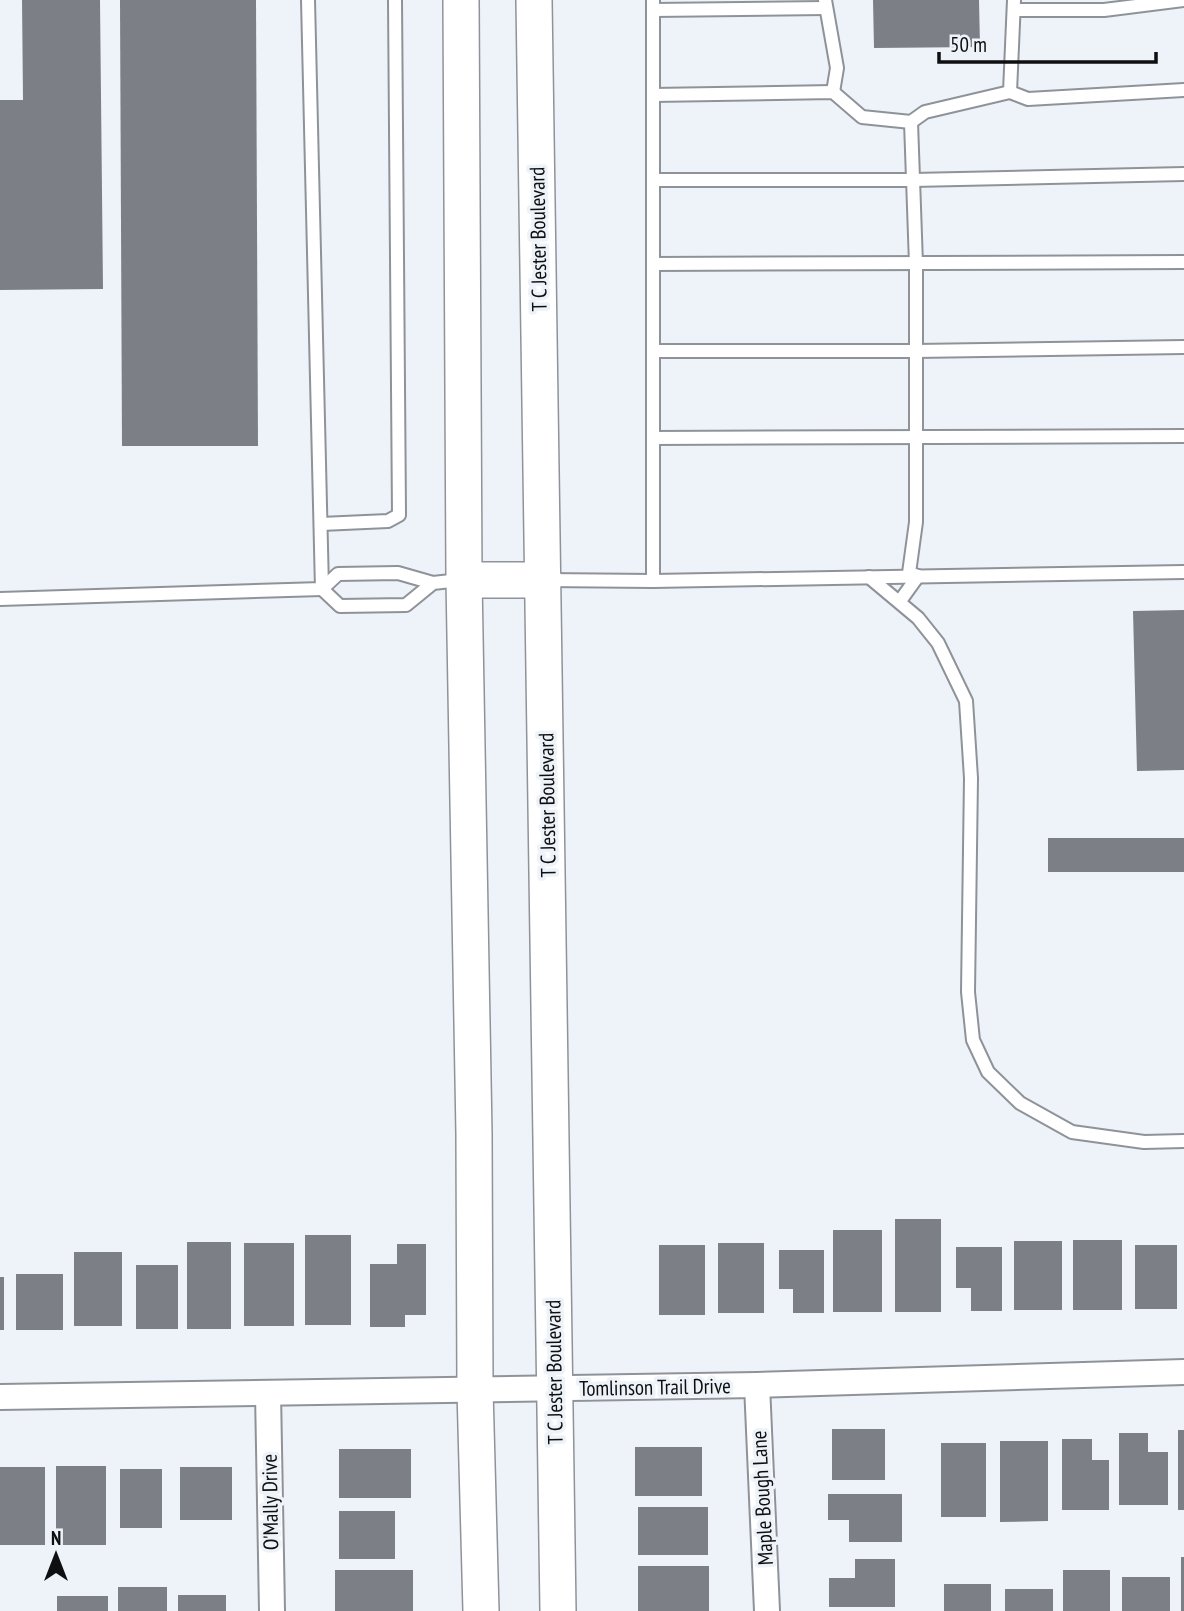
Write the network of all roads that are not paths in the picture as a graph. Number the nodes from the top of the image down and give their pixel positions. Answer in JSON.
{"nodes":[{"id":1,"x":308,"y":0,"type":"edge"},
{"id":2,"x":395,"y":0,"type":"edge"},
{"id":3,"x":461,"y":0,"type":"edge"},
{"id":4,"x":534,"y":0,"type":"edge"},
{"id":5,"x":1184,"y":1,"type":"edge"},
{"id":6,"x":826,"y":4,"type":"edge"},
{"id":7,"x":653,"y":5,"type":"edge"},
{"id":8,"x":1014,"y":5,"type":"edge"},
{"id":9,"x":1184,"y":90,"type":"edge"},
{"id":10,"x":833,"y":92,"type":"junction"},
{"id":11,"x":1010,"y":92,"type":"junction"},
{"id":12,"x":653,"y":95,"type":"junction"},
{"id":13,"x":911,"y":121,"type":"junction"},
{"id":14,"x":1184,"y":174,"type":"edge"},
{"id":15,"x":653,"y":180,"type":"junction"},
{"id":16,"x":913,"y":180,"type":"junction"},
{"id":17,"x":1184,"y":262,"type":"edge"},
{"id":18,"x":653,"y":264,"type":"junction"},
{"id":19,"x":916,"y":264,"type":"junction"},
{"id":20,"x":1184,"y":347,"type":"edge"},
{"id":21,"x":653,"y":351,"type":"junction"},
{"id":22,"x":916,"y":351,"type":"junction"},
{"id":23,"x":1184,"y":436,"type":"edge"},
{"id":24,"x":653,"y":438,"type":"junction"},
{"id":25,"x":916,"y":438,"type":"junction"},
{"id":26,"x":321,"y":524,"type":"junction"},
{"id":27,"x":1184,"y":572,"type":"edge"},
{"id":28,"x":918,"y":576,"type":"junction"},
{"id":29,"x":869,"y":577,"type":"junction"},
{"id":30,"x":544,"y":580,"type":"junction"},
{"id":31,"x":449,"y":581,"type":"junction"},
{"id":32,"x":653,"y":581,"type":"junction"},
{"id":33,"x":322,"y":589,"type":"junction"},
{"id":34,"x":0,"y":598,"type":"edge"},
{"id":35,"x":900,"y":601,"type":"junction"},
{"id":36,"x":1184,"y":1141,"type":"edge"},
{"id":37,"x":1184,"y":1372,"type":"edge"},
{"id":38,"x":757,"y":1385,"type":"junction"},
{"id":39,"x":554,"y":1388,"type":"junction"},
{"id":40,"x":475,"y":1390,"type":"junction"},
{"id":41,"x":268,"y":1392,"type":"junction"},
{"id":42,"x":0,"y":1397,"type":"edge"},
{"id":43,"x":272,"y":1611,"type":"edge"},
{"id":44,"x":481,"y":1611,"type":"edge"},
{"id":45,"x":558,"y":1611,"type":"edge"},
{"id":46,"x":768,"y":1611,"type":"edge"}],
"edges":[{"from":1,"to":26,"type":"lane"},
{"from":2,"to":26,"type":"lane"},
{"from":3,"to":31,"type":"main road"},
{"from":4,"to":30,"type":"main road","name":"T C Jester Boulevard"},
{"from":5,"to":8,"type":"lane"},
{"from":6,"to":7,"type":"lane"},
{"from":6,"to":10,"type":"lane"},
{"from":7,"to":12,"type":"lane"},
{"from":8,"to":11,"type":"lane"},
{"from":9,"to":11,"type":"lane"},
{"from":10,"to":12,"type":"lane"},
{"from":10,"to":13,"type":"lane"},
{"from":11,"to":13,"type":"lane"},
{"from":12,"to":15,"type":"lane"},
{"from":13,"to":16,"type":"lane"},
{"from":14,"to":16,"type":"lane"},
{"from":15,"to":16,"type":"lane"},
{"from":15,"to":18,"type":"lane"},
{"from":16,"to":19,"type":"lane"},
{"from":17,"to":19,"type":"lane"},
{"from":18,"to":19,"type":"lane"},
{"from":18,"to":21,"type":"lane"},
{"from":19,"to":22,"type":"lane"},
{"from":20,"to":22,"type":"lane"},
{"from":21,"to":22,"type":"lane"},
{"from":21,"to":24,"type":"lane"},
{"from":22,"to":25,"type":"lane"},
{"from":23,"to":25,"type":"lane"},
{"from":24,"to":25,"type":"lane"},
{"from":24,"to":32,"type":"lane"},
{"from":25,"to":28,"type":"lane"},
{"from":26,"to":33,"type":"lane"},
{"from":27,"to":28,"type":"lane"},
{"from":28,"to":29,"type":"lane"},
{"from":28,"to":35,"type":"lane"},
{"from":29,"to":32,"type":"lane"},
{"from":29,"to":35,"type":"lane"},
{"from":30,"to":31,"type":"main road"},
{"from":30,"to":32,"type":"lane"},
{"from":30,"to":39,"type":"main road","name":"T C Jester Boulevard"},
{"from":31,"to":33,"type":"lane"},
{"from":31,"to":33,"type":"lane"},
{"from":31,"to":40,"type":"main road"},
{"from":33,"to":34,"type":"lane"},
{"from":35,"to":36,"type":"lane"},
{"from":37,"to":38,"type":"street","name":"Tomlinson Trail Drive"},
{"from":38,"to":39,"type":"street","name":"Tomlinson Trail Drive"},
{"from":38,"to":46,"type":"street","name":"Maple Bough Lane"},
{"from":39,"to":40,"type":"street","name":"Tomlinson Trail Drive"},
{"from":39,"to":45,"type":"main road","name":"T C Jester Boulevard"},
{"from":40,"to":41,"type":"street","name":"Tomlinson Trail Drive"},
{"from":40,"to":44,"type":"main road"},
{"from":41,"to":42,"type":"street","name":"Tomlinson Trail Drive"},
{"from":41,"to":43,"type":"street","name":"O'Mally Drive"}]}
